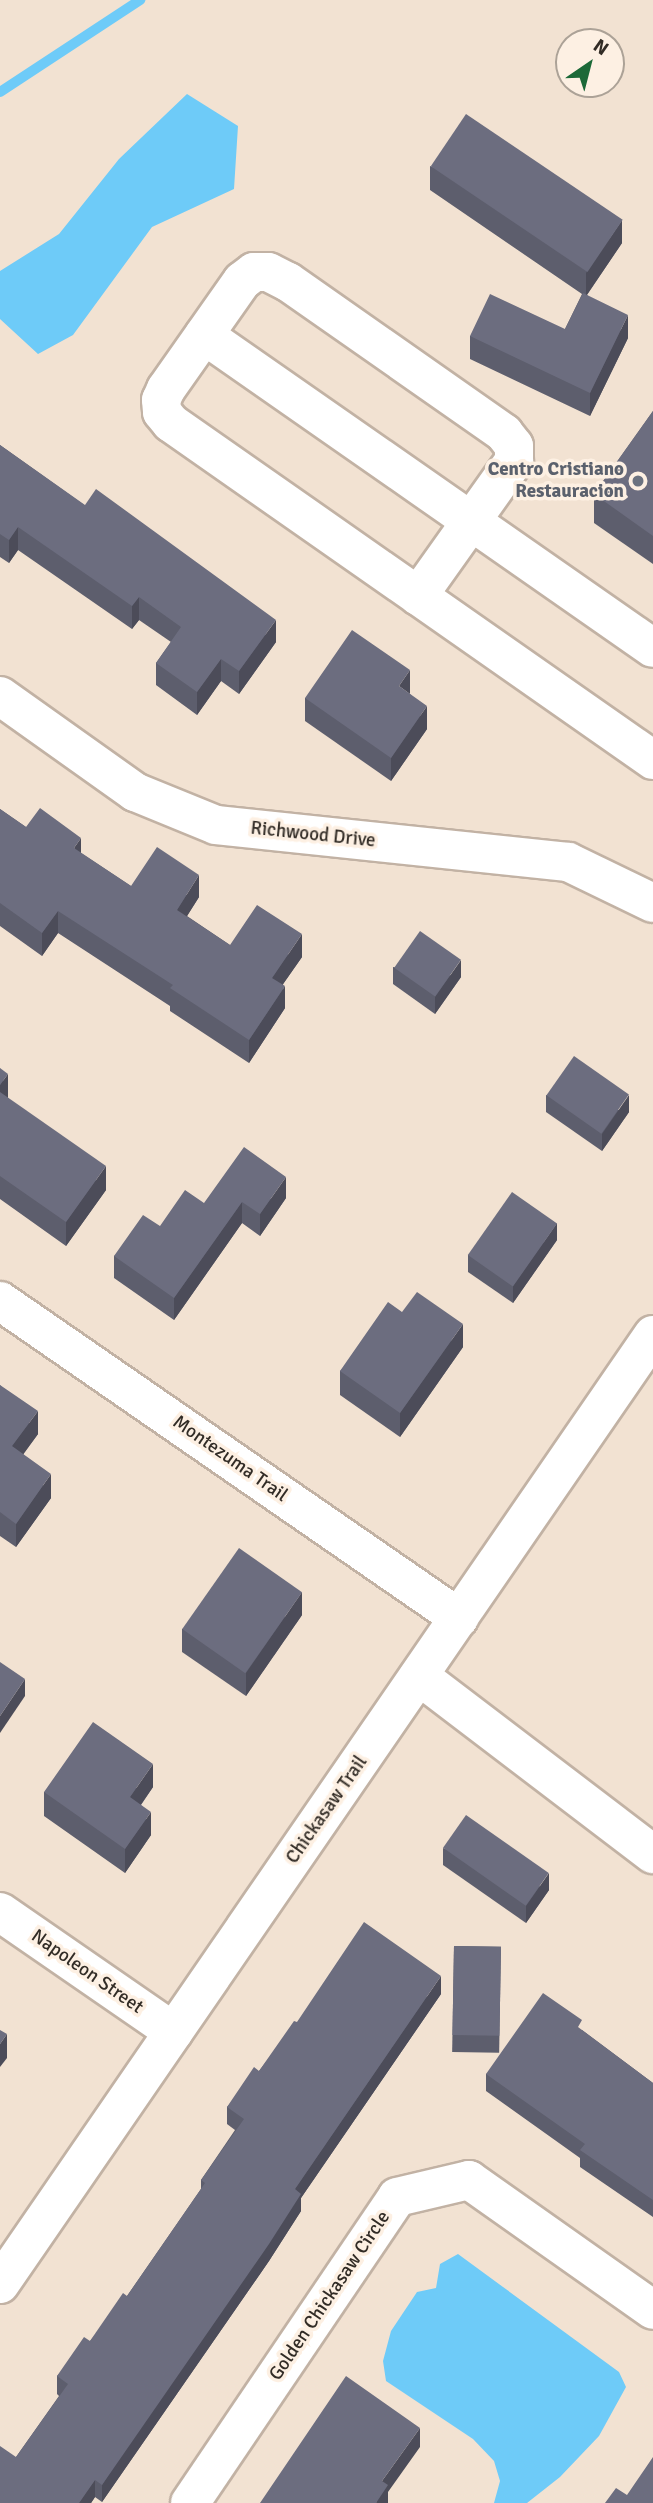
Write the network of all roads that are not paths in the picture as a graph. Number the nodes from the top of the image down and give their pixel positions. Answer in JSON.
{"nodes":[{"id":1,"x":204,"y":335,"type":"junction"},
{"id":2,"x":471,"y":521,"type":"junction"},
{"id":3,"x":418,"y":596,"type":"junction"},
{"id":4,"x":653,"y":648,"type":"edge"},
{"id":5,"x":0,"y":696,"type":"edge"},
{"id":6,"x":653,"y":760,"type":"edge"},
{"id":7,"x":653,"y":903,"type":"edge"},
{"id":8,"x":0,"y":1301,"type":"edge"},
{"id":9,"x":653,"y":1335,"type":"edge"},
{"id":10,"x":459,"y":1618,"type":"junction"},
{"id":11,"x":419,"y":1676,"type":"junction"},
{"id":12,"x":653,"y":1854,"type":"edge"},
{"id":13,"x":0,"y":1912,"type":"edge"},
{"id":14,"x":174,"y":2032,"type":"junction"},
{"id":15,"x":0,"y":2284,"type":"edge"},
{"id":16,"x":653,"y":2310,"type":"edge"},
{"id":17,"x":190,"y":2503,"type":"edge"}],
"edges":[{"from":1,"to":2,"type":"street"},
{"from":1,"to":2,"type":"street"},
{"from":1,"to":3,"type":"street"},
{"from":2,"to":3,"type":"street"},
{"from":2,"to":4,"type":"street"},
{"from":3,"to":6,"type":"street"},
{"from":5,"to":7,"type":"street","name":"Richwood Drive"},
{"from":8,"to":10,"type":"street","name":"Montezuma Trail"},
{"from":9,"to":10,"type":"street","name":"Chickasaw Trail"},
{"from":10,"to":11,"type":"street","name":"Chickasaw Trail"},
{"from":11,"to":12,"type":"street"},
{"from":11,"to":14,"type":"street","name":"Chickasaw Trail"},
{"from":13,"to":14,"type":"street","name":"Napoleon Street"},
{"from":14,"to":15,"type":"street","name":"Chickasaw Trail"},
{"from":16,"to":17,"type":"street","name":"Golden Chickasaw Circle"}]}
